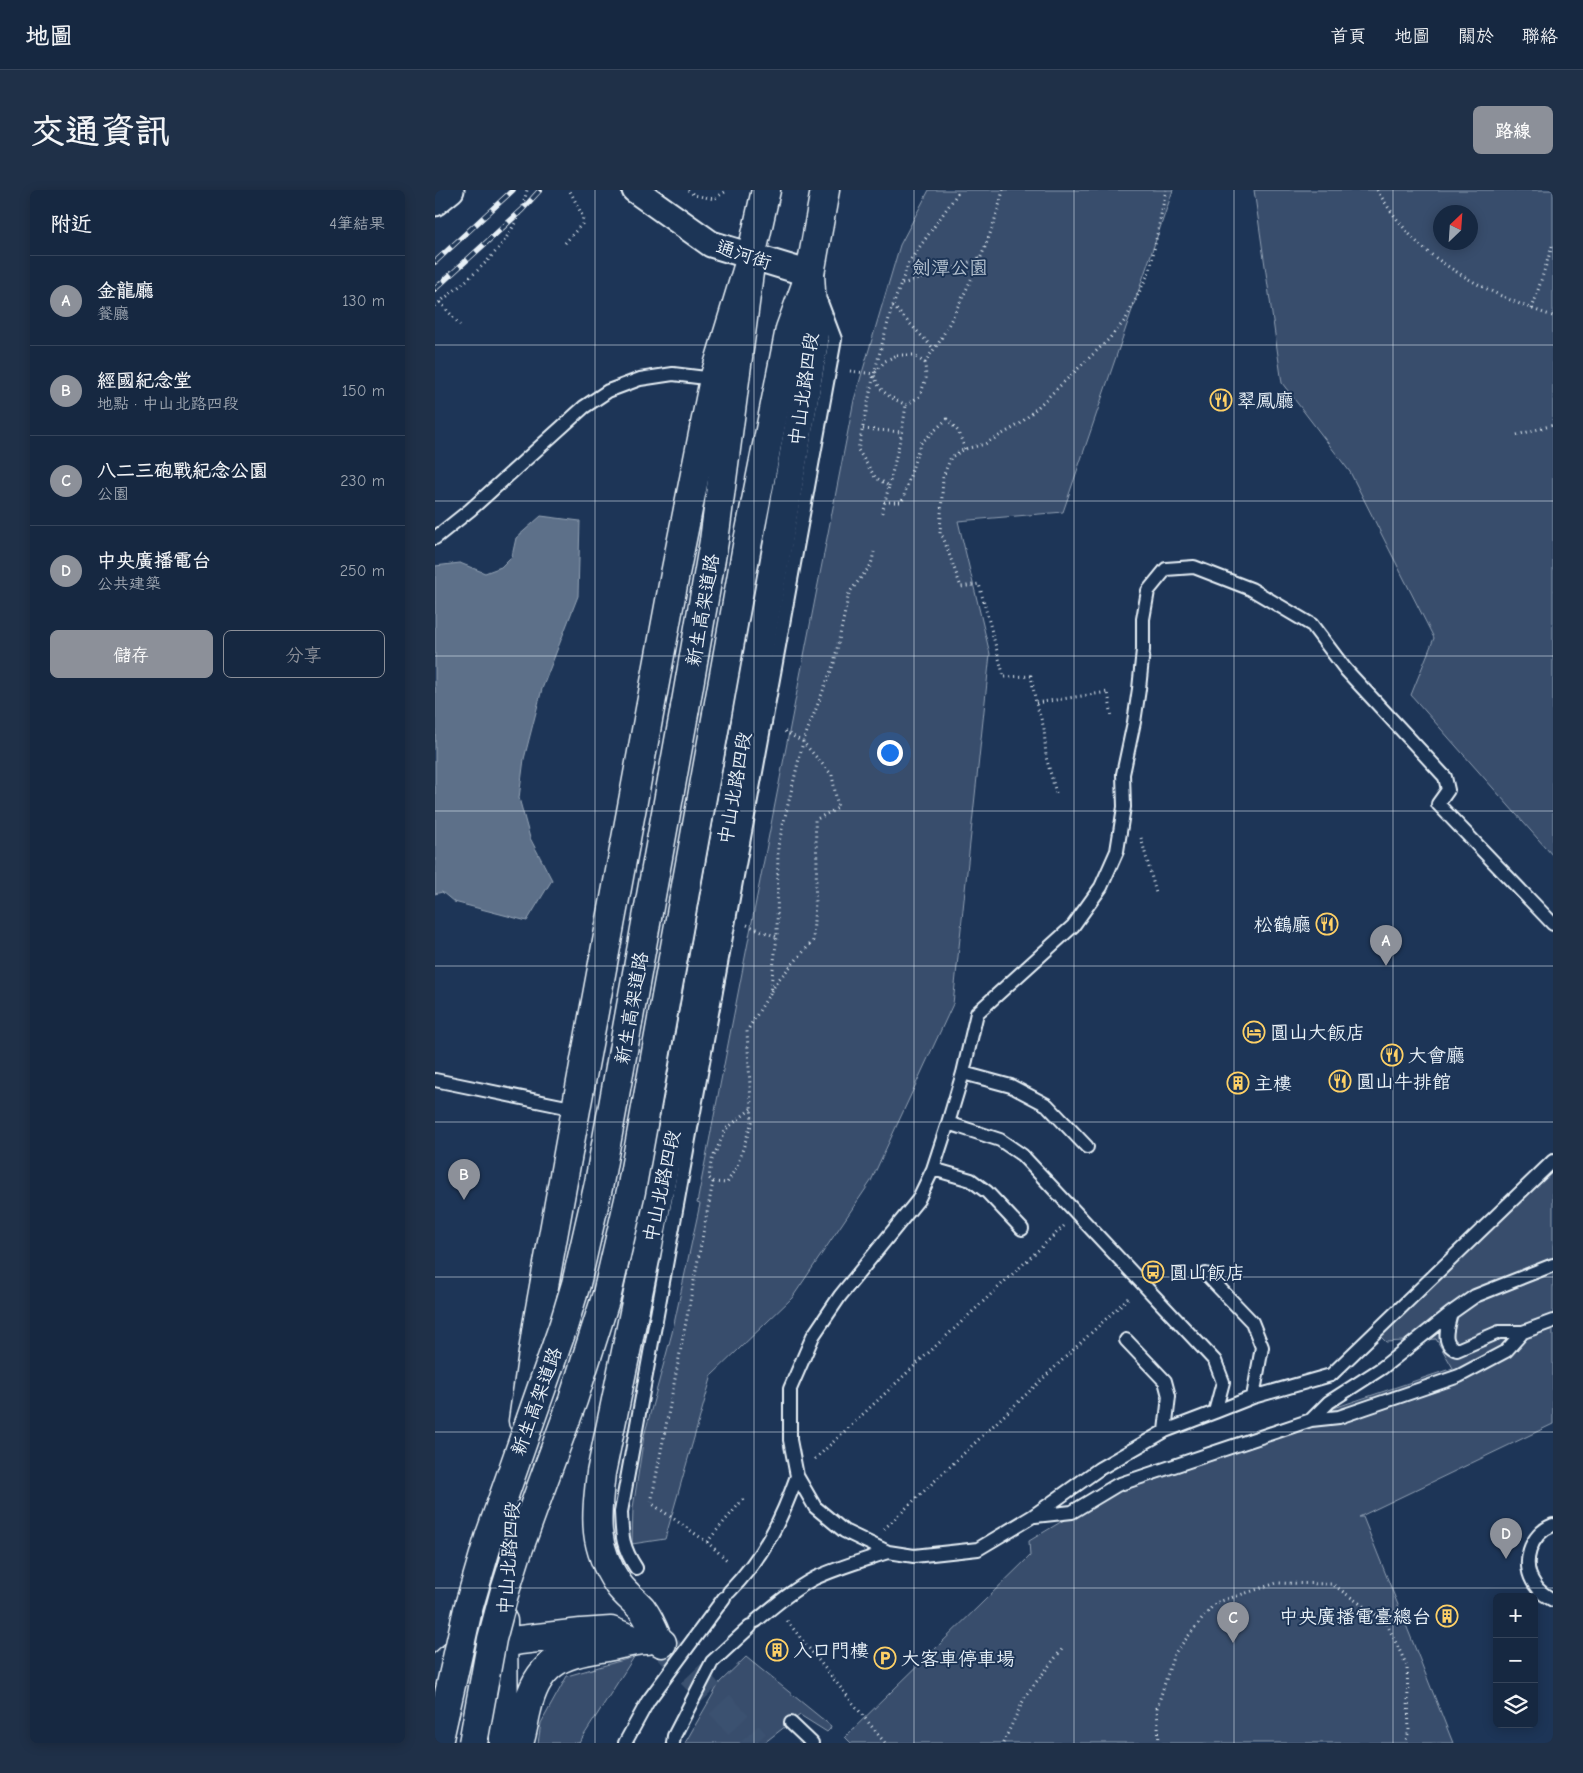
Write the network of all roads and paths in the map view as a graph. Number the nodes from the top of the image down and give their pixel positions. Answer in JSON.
{"nodes":[{"id":1,"x":451,"y":190,"type":"edge"},
{"id":2,"x":527,"y":190,"type":"edge"},
{"id":3,"x":635,"y":190,"type":"edge"},
{"id":4,"x":688,"y":190,"type":"edge"},
{"id":5,"x":728,"y":190,"type":"edge"},
{"id":6,"x":766,"y":190,"type":"edge"},
{"id":7,"x":825,"y":190,"type":"edge"},
{"id":8,"x":960,"y":190,"type":"edge"},
{"id":9,"x":1003,"y":190,"type":"edge"},
{"id":10,"x":1166,"y":190,"type":"edge"},
{"id":11,"x":1377,"y":190,"type":"edge"},
{"id":12,"x":569,"y":191,"type":"edge"},
{"id":13,"x":435,"y":203,"type":"edge"},
{"id":14,"x":565,"y":243,"type":"dead end"},
{"id":15,"x":1553,"y":243,"type":"edge"},
{"id":16,"x":751,"y":257,"type":"junction"},
{"id":17,"x":980,"y":258,"type":"junction"},
{"id":18,"x":809,"y":274,"type":"junction"},
{"id":19,"x":901,"y":284,"type":"junction"},
{"id":20,"x":440,"y":302,"type":"junction"},
{"id":21,"x":435,"y":306,"type":"edge"},
{"id":22,"x":893,"y":306,"type":"junction"},
{"id":23,"x":1532,"y":309,"type":"junction"},
{"id":24,"x":1553,"y":316,"type":"edge"},
{"id":25,"x":460,"y":325,"type":"dead end"},
{"id":26,"x":934,"y":349,"type":"junction"},
{"id":27,"x":925,"y":363,"type":"junction"},
{"id":28,"x":848,"y":371,"type":"dead end"},
{"id":29,"x":874,"y":374,"type":"junction"},
{"id":30,"x":714,"y":379,"type":"junction"},
{"id":31,"x":906,"y":405,"type":"junction"},
{"id":32,"x":1553,"y":425,"type":"edge"},
{"id":33,"x":863,"y":429,"type":"junction"},
{"id":34,"x":902,"y":432,"type":"junction"},
{"id":35,"x":1517,"y":435,"type":"dead end"},
{"id":36,"x":965,"y":449,"type":"junction"},
{"id":37,"x":889,"y":486,"type":"junction"},
{"id":38,"x":884,"y":502,"type":"junction"},
{"id":39,"x":881,"y":513,"type":"dead end"},
{"id":40,"x":435,"y":538,"type":"edge"},
{"id":41,"x":873,"y":552,"type":"dead end"},
{"id":42,"x":781,"y":730,"type":"dead end"},
{"id":43,"x":803,"y":742,"type":"junction"},
{"id":44,"x":1056,"y":793,"type":"dead end"},
{"id":45,"x":1553,"y":924,"type":"edge"},
{"id":46,"x":756,"y":929,"type":"dead end"},
{"id":47,"x":777,"y":937,"type":"junction"},
{"id":48,"x":771,"y":993,"type":"junction"},
{"id":49,"x":963,"y":1072,"type":"junction"},
{"id":50,"x":435,"y":1080,"type":"edge"},
{"id":51,"x":576,"y":1109,"type":"junction"},
{"id":52,"x":751,"y":1109,"type":"junction"},
{"id":53,"x":948,"y":1123,"type":"junction"},
{"id":54,"x":1087,"y":1147,"type":"dead end"},
{"id":55,"x":1553,"y":1162,"type":"edge"},
{"id":56,"x":933,"y":1169,"type":"junction"},
{"id":57,"x":713,"y":1182,"type":"junction"},
{"id":58,"x":1077,"y":1214,"type":"junction"},
{"id":59,"x":1022,"y":1229,"type":"dead end"},
{"id":60,"x":1553,"y":1265,"type":"edge"},
{"id":61,"x":1206,"y":1274,"type":"dead end"},
{"id":62,"x":1143,"y":1284,"type":"junction"},
{"id":63,"x":1451,"y":1313,"type":"junction"},
{"id":64,"x":1553,"y":1321,"type":"edge"},
{"id":65,"x":1523,"y":1332,"type":"junction"},
{"id":66,"x":1126,"y":1340,"type":"dead end"},
{"id":67,"x":1253,"y":1397,"type":"junction"},
{"id":68,"x":1215,"y":1412,"type":"junction"},
{"id":69,"x":1311,"y":1420,"type":"junction"},
{"id":70,"x":1165,"y":1431,"type":"junction"},
{"id":71,"x":797,"y":1476,"type":"junction"},
{"id":72,"x":745,"y":1497,"type":"dead end"},
{"id":73,"x":1033,"y":1516,"type":"junction"},
{"id":74,"x":1553,"y":1525,"type":"edge"},
{"id":75,"x":707,"y":1542,"type":"junction"},
{"id":76,"x":869,"y":1543,"type":"junction"},
{"id":77,"x":888,"y":1552,"type":"junction"},
{"id":78,"x":636,"y":1568,"type":"dead end"},
{"id":79,"x":745,"y":1576,"type":"junction"},
{"id":80,"x":1553,"y":1600,"type":"edge"},
{"id":81,"x":775,"y":1605,"type":"junction"},
{"id":82,"x":651,"y":1641,"type":"junction"},
{"id":83,"x":493,"y":1646,"type":"junction"},
{"id":84,"x":1063,"y":1648,"type":"dead end"},
{"id":85,"x":444,"y":1664,"type":"edge"},
{"id":86,"x":791,"y":1723,"type":"dead end"},
{"id":87,"x":438,"y":1743,"type":"edge"},
{"id":88,"x":473,"y":1743,"type":"edge"},
{"id":89,"x":477,"y":1743,"type":"edge"},
{"id":90,"x":504,"y":1743,"type":"edge"},
{"id":91,"x":519,"y":1743,"type":"edge"},
{"id":92,"x":625,"y":1743,"type":"edge"},
{"id":93,"x":673,"y":1743,"type":"edge"},
{"id":94,"x":812,"y":1743,"type":"edge"},
{"id":95,"x":885,"y":1743,"type":"edge"},
{"id":96,"x":1003,"y":1743,"type":"edge"},
{"id":97,"x":1159,"y":1743,"type":"edge"},
{"id":98,"x":1405,"y":1743,"type":"edge"}],
"edges":[{"from":1,"to":13,"type":"street"},
{"from":2,"to":20,"type":"path"},
{"from":3,"to":16,"type":"street","name":"通河街"},
{"from":4,"to":5,"type":"path"},
{"from":6,"to":16,"type":"main road"},
{"from":7,"to":18,"type":"main road"},
{"from":8,"to":19,"type":"path"},
{"from":9,"to":17,"type":"path"},
{"from":10,"to":36,"type":"path"},
{"from":11,"to":23,"type":"path"},
{"from":12,"to":14,"type":"path"},
{"from":15,"to":23,"type":"path"},
{"from":16,"to":18,"type":"street","name":"通河街"},
{"from":16,"to":30,"type":"main road","name":"中山北路四段"},
{"from":16,"to":87,"type":"main road","name":"新生高架道路","bridge":true},
{"from":17,"to":19,"type":"path"},
{"from":17,"to":26,"type":"path"},
{"from":18,"to":78,"type":"lane","name":"中山北路四段"},
{"from":18,"to":82,"type":"main road","name":"中山北路四段"},
{"from":18,"to":88,"type":"main road","name":"新生高架道路","bridge":true},
{"from":19,"to":22,"type":"path"},
{"from":20,"to":21,"type":"path"},
{"from":20,"to":25,"type":"path"},
{"from":22,"to":26,"type":"path"},
{"from":22,"to":29,"type":"path"},
{"from":23,"to":24,"type":"path"},
{"from":26,"to":27,"type":"path"},
{"from":27,"to":29,"type":"path"},
{"from":27,"to":31,"type":"path"},
{"from":28,"to":29,"type":"path"},
{"from":29,"to":31,"type":"path"},
{"from":29,"to":33,"type":"path"},
{"from":30,"to":40,"type":"lane"},
{"from":30,"to":51,"type":"main road","name":"中山北路四段"},
{"from":31,"to":34,"type":"path"},
{"from":32,"to":35,"type":"path"},
{"from":33,"to":34,"type":"path"},
{"from":33,"to":37,"type":"path"},
{"from":34,"to":37,"type":"path"},
{"from":36,"to":38,"type":"path"},
{"from":36,"to":44,"type":"path"},
{"from":37,"to":38,"type":"path"},
{"from":38,"to":39,"type":"path"},
{"from":41,"to":43,"type":"path"},
{"from":42,"to":43,"type":"path"},
{"from":43,"to":47,"type":"path"},
{"from":43,"to":48,"type":"path"},
{"from":45,"to":49,"type":"lane"},
{"from":46,"to":47,"type":"path"},
{"from":47,"to":48,"type":"path"},
{"from":48,"to":52,"type":"path"},
{"from":49,"to":53,"type":"lane"},
{"from":49,"to":54,"type":"lane"},
{"from":50,"to":51,"type":"lane"},
{"from":51,"to":83,"type":"main road","name":"中山北路四段"},
{"from":52,"to":57,"type":"path"},
{"from":52,"to":57,"type":"path"},
{"from":53,"to":56,"type":"lane"},
{"from":53,"to":58,"type":"lane"},
{"from":55,"to":67,"type":"lane"},
{"from":56,"to":59,"type":"lane"},
{"from":56,"to":71,"type":"lane"},
{"from":57,"to":75,"type":"path"},
{"from":58,"to":62,"type":"lane"},
{"from":58,"to":71,"type":"path"},
{"from":60,"to":63,"type":"lane"},
{"from":61,"to":67,"type":"lane"},
{"from":62,"to":68,"type":"lane"},
{"from":62,"to":76,"type":"path"},
{"from":63,"to":65,"type":"lane"},
{"from":63,"to":69,"type":"lane"},
{"from":64,"to":65,"type":"lane"},
{"from":65,"to":69,"type":"lane"},
{"from":66,"to":70,"type":"lane"},
{"from":67,"to":68,"type":"lane"},
{"from":68,"to":70,"type":"lane"},
{"from":69,"to":73,"type":"lane"},
{"from":70,"to":73,"type":"lane"},
{"from":71,"to":76,"type":"lane"},
{"from":71,"to":79,"type":"lane"},
{"from":72,"to":75,"type":"path"},
{"from":73,"to":77,"type":"lane"},
{"from":74,"to":80,"type":"lane"},
{"from":75,"to":79,"type":"path"},
{"from":76,"to":77,"type":"lane"},
{"from":77,"to":81,"type":"lane"},
{"from":79,"to":92,"type":"lane"},
{"from":81,"to":93,"type":"lane"},
{"from":81,"to":95,"type":"path"},
{"from":82,"to":83,"type":"main road"},
{"from":82,"to":91,"type":"main road"},
{"from":83,"to":85,"type":"main road"},
{"from":83,"to":89,"type":"lane"},
{"from":83,"to":90,"type":"main road","name":"中山北路四段"},
{"from":84,"to":96,"type":"path"},
{"from":86,"to":94,"type":"lane"},
{"from":97,"to":98,"type":"path"}]}
